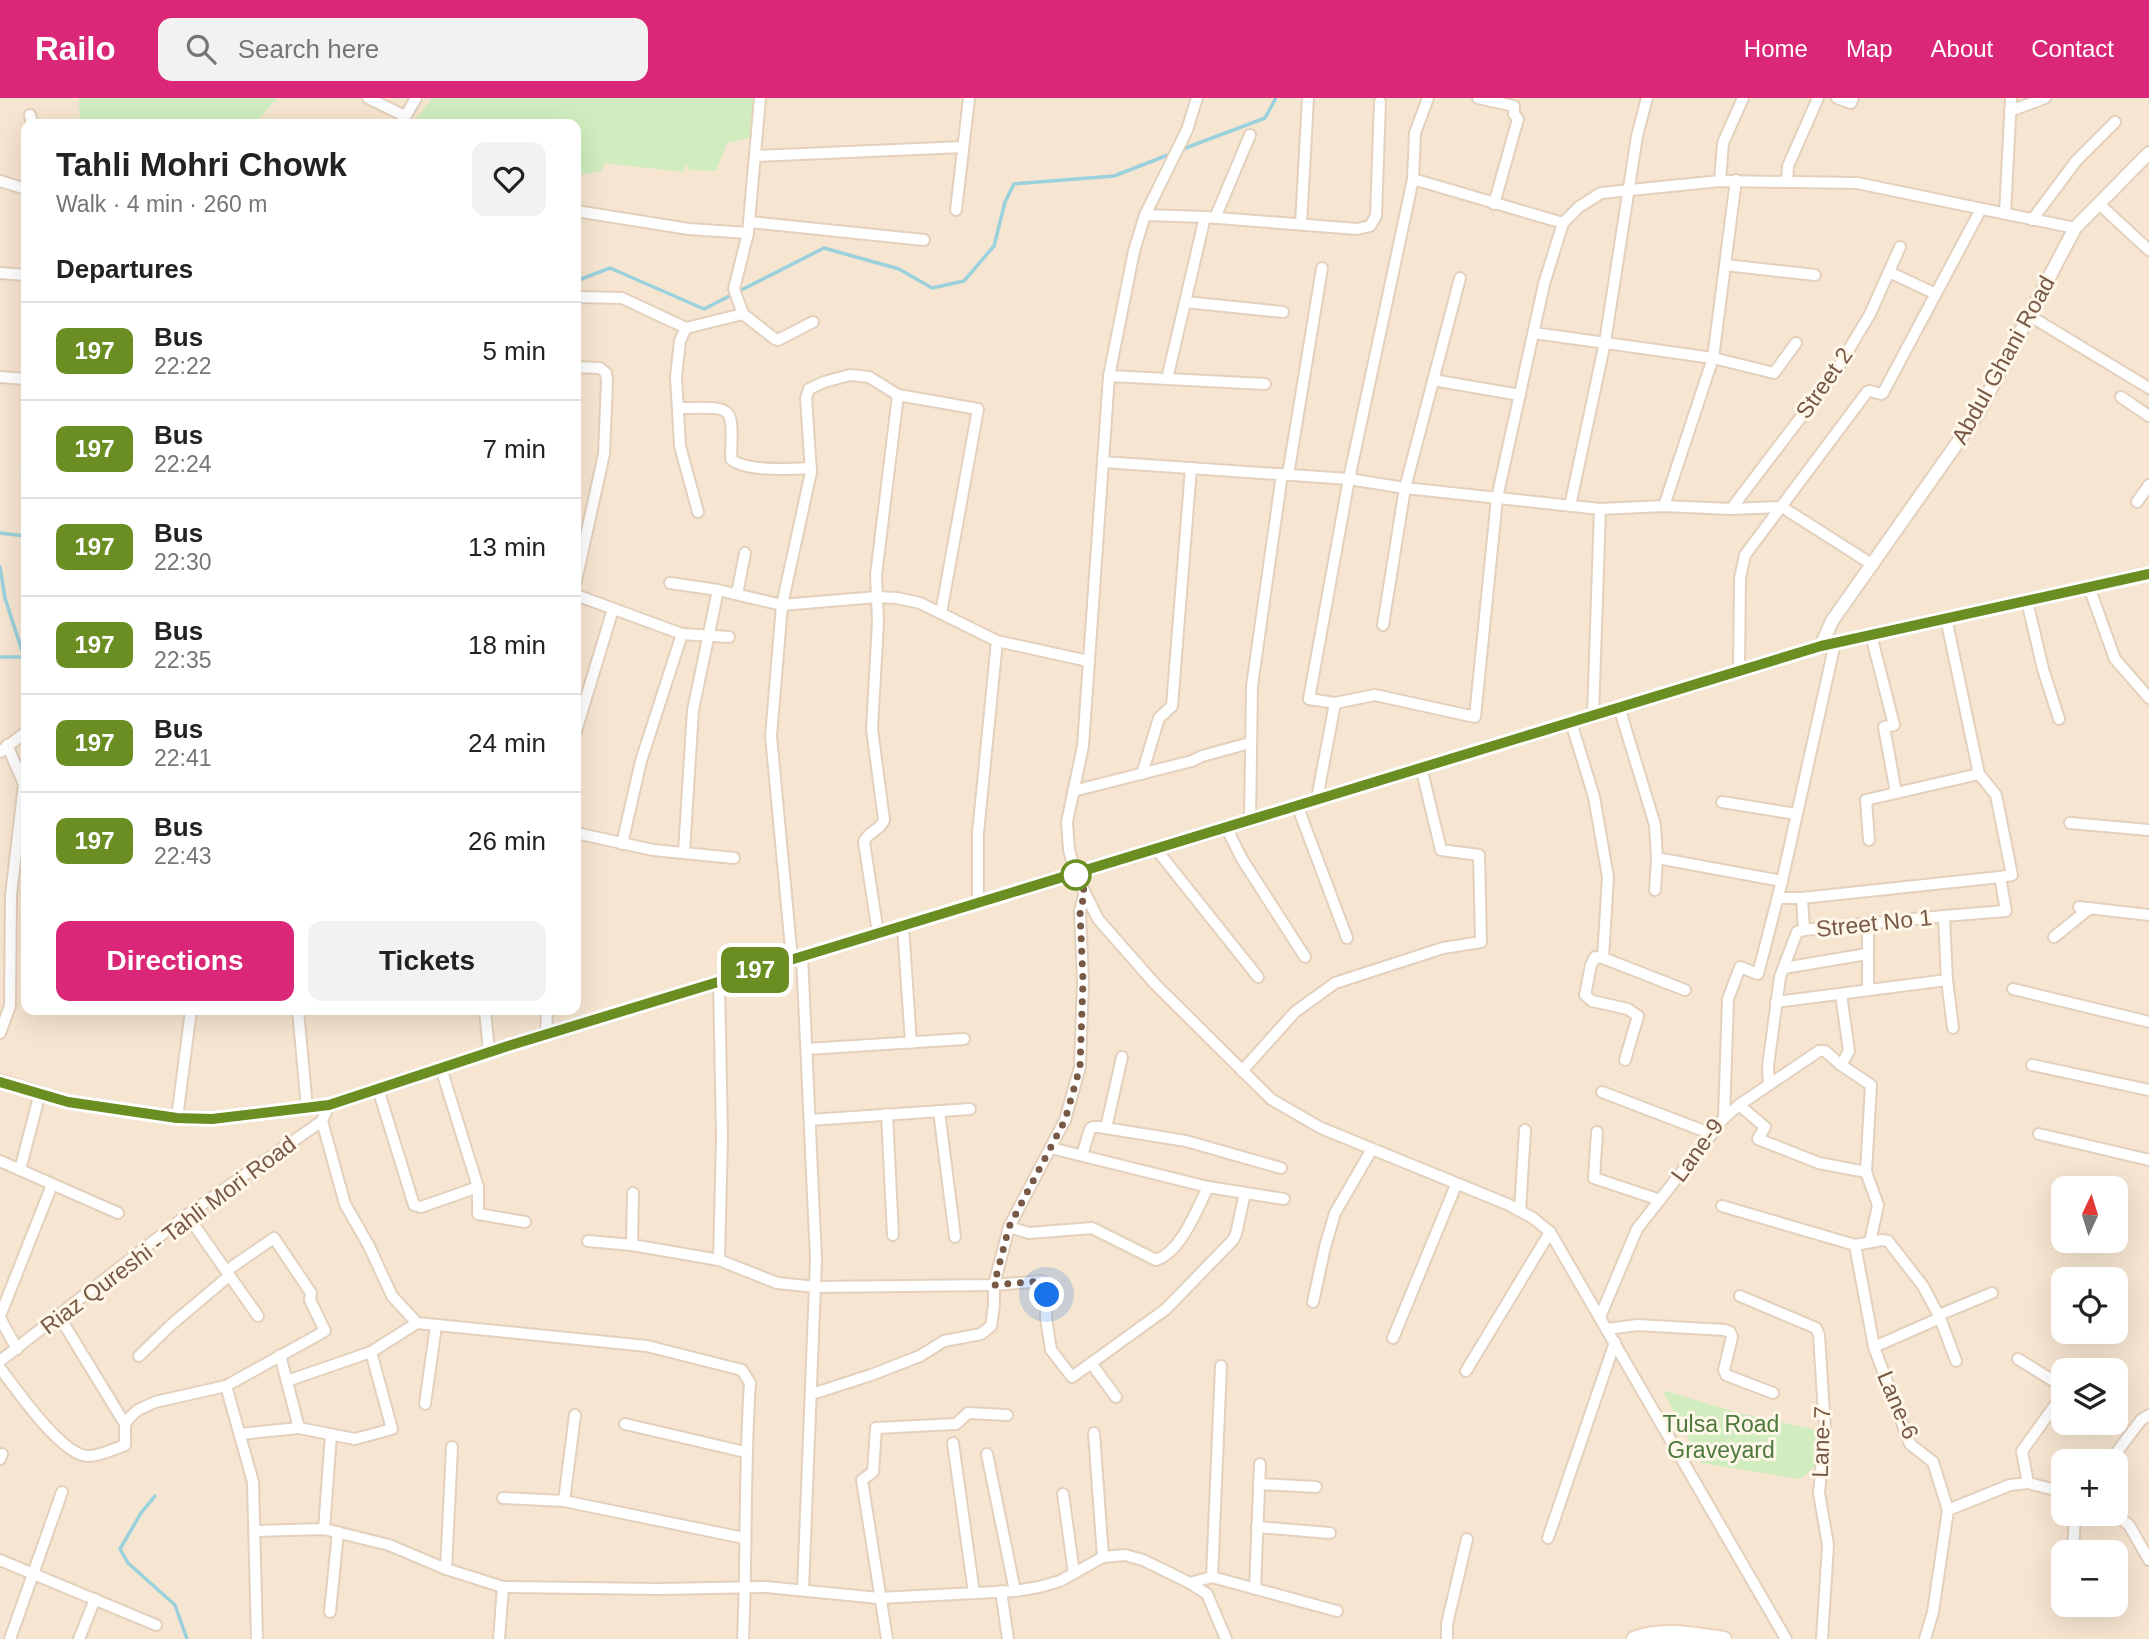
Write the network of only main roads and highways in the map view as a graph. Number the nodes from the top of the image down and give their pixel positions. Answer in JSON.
{"nodes":[{"id":1,"x":1634,"y":1639,"type":"edge"},
{"id":2,"x":1724,"y":1639,"type":"edge"}],
"edges":[{"from":1,"to":2,"type":"main road"}]}
